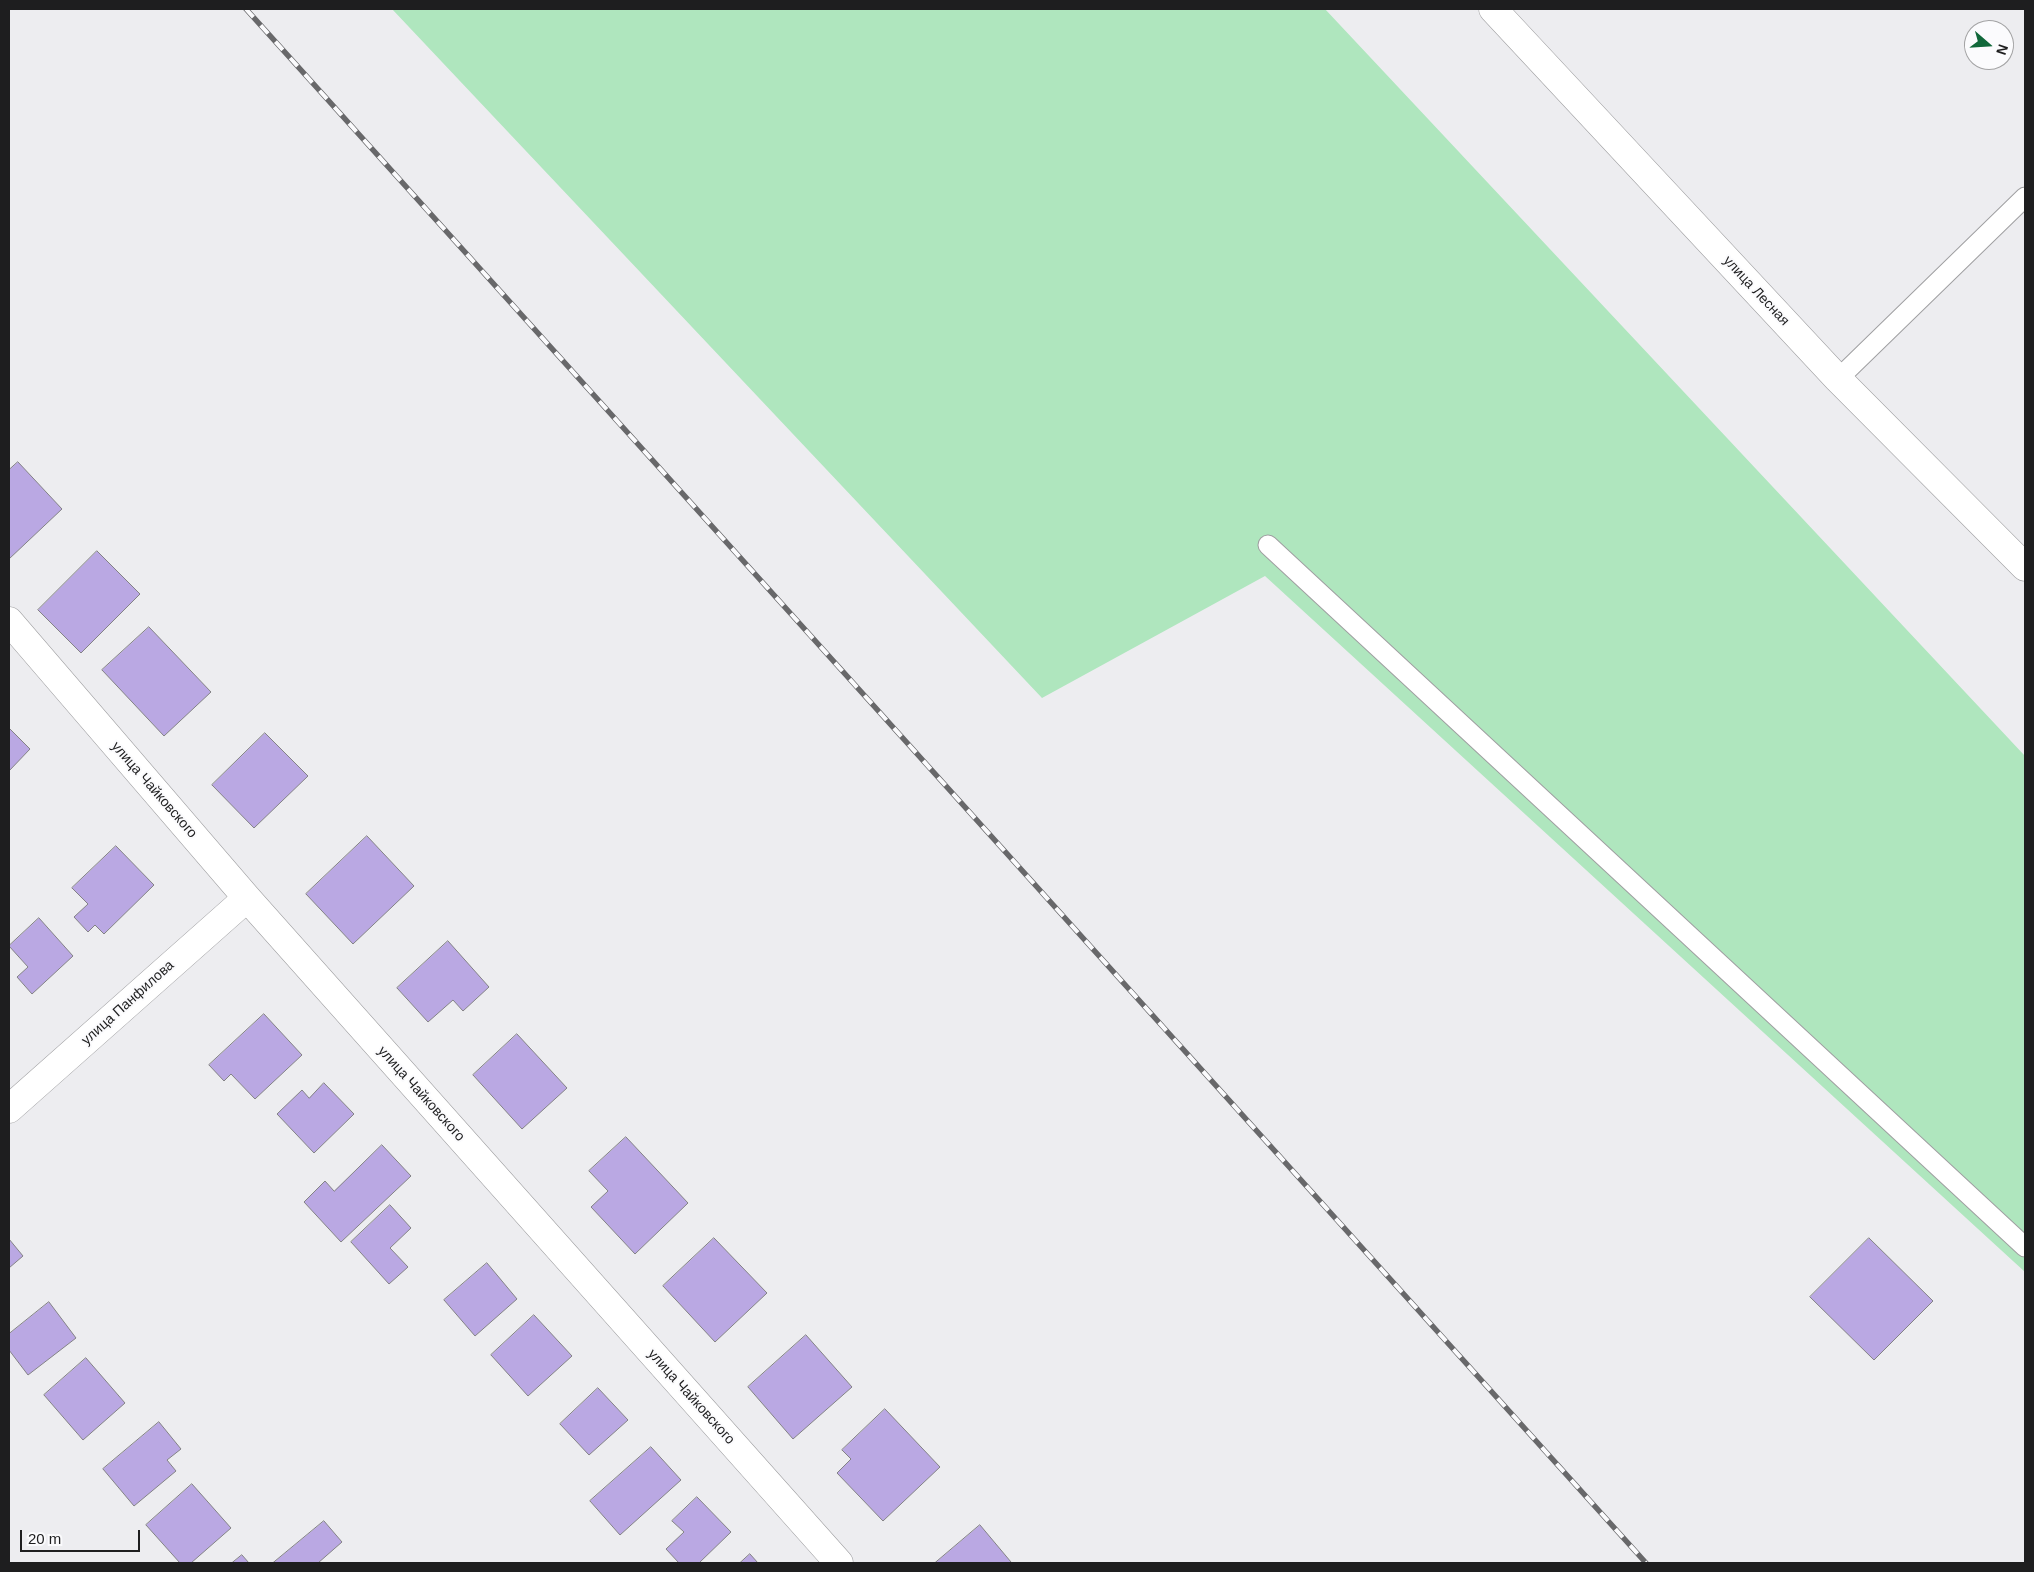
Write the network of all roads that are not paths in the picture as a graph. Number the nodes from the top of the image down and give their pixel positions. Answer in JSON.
{"nodes":[{"id":1,"x":1493,"y":9,"type":"edge"},
{"id":2,"x":2025,"y":197,"type":"edge"},
{"id":3,"x":1838,"y":379,"type":"junction"},
{"id":4,"x":1268,"y":546,"type":"dead end"},
{"id":5,"x":2025,"y":566,"type":"edge"},
{"id":6,"x":9,"y":621,"type":"edge"},
{"id":7,"x":246,"y":898,"type":"junction"},
{"id":8,"x":9,"y":1109,"type":"edge"},
{"id":9,"x":2025,"y":1247,"type":"edge"},
{"id":10,"x":839,"y":1563,"type":"edge"}],
"edges":[{"from":1,"to":3,"type":"street","name":"улица Лесная"},
{"from":2,"to":3,"type":"lane"},
{"from":3,"to":5,"type":"street","name":"улица Лесная"},
{"from":4,"to":9,"type":"lane"},
{"from":6,"to":7,"type":"street","name":"улица Чайковского"},
{"from":7,"to":8,"type":"street","name":"улица Панфилова"},
{"from":7,"to":10,"type":"street","name":"улица Чайковского"}]}
